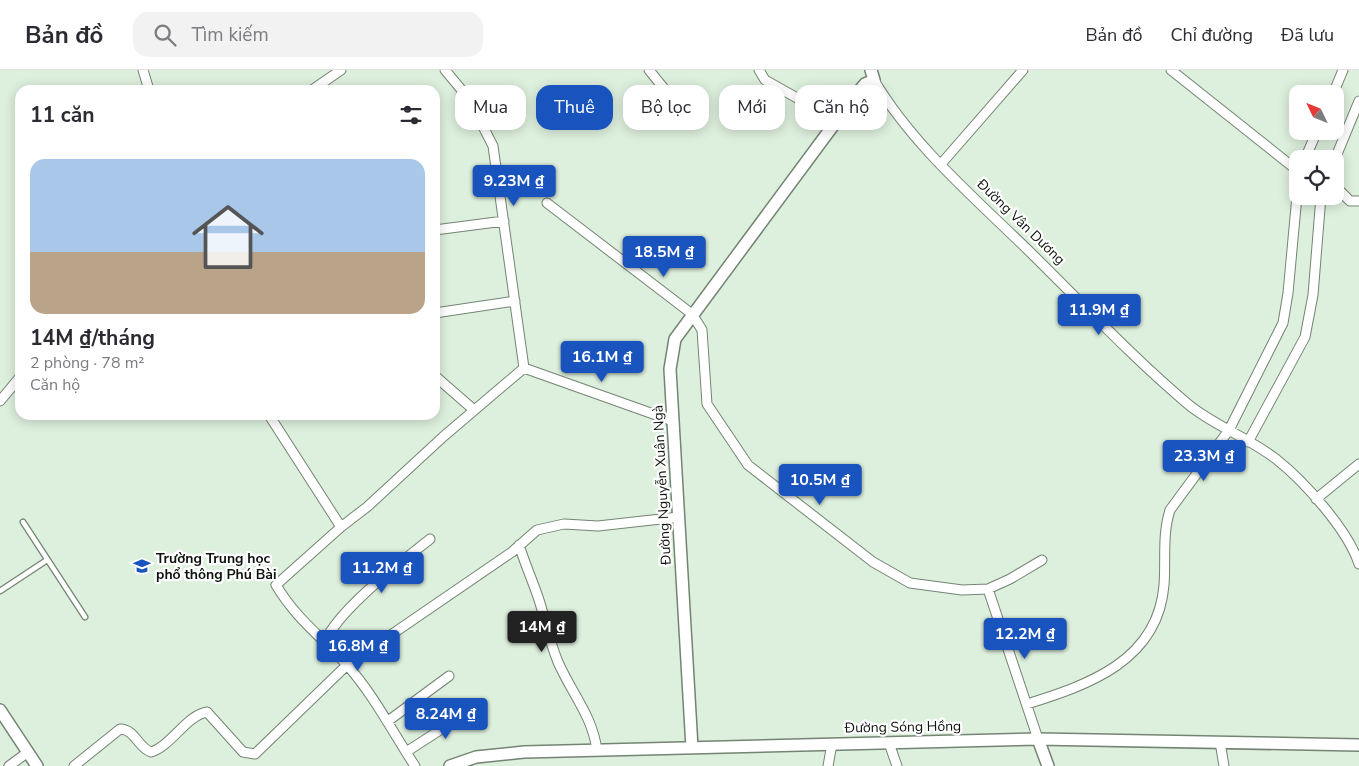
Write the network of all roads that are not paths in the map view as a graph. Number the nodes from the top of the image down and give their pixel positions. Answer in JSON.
{"nodes":[{"id":1,"x":143,"y":70,"type":"edge"},
{"id":2,"x":342,"y":70,"type":"edge"},
{"id":3,"x":445,"y":70,"type":"edge"},
{"id":4,"x":649,"y":70,"type":"edge"},
{"id":5,"x":759,"y":70,"type":"edge"},
{"id":6,"x":1023,"y":70,"type":"edge"},
{"id":7,"x":1171,"y":70,"type":"edge"},
{"id":8,"x":1343,"y":70,"type":"edge"},
{"id":9,"x":872,"y":75,"type":"edge"},
{"id":10,"x":148,"y":85,"type":"edge"},
{"id":11,"x":320,"y":85,"type":"edge"},
{"id":12,"x":661,"y":85,"type":"edge"},
{"id":13,"x":864,"y":85,"type":"edge"},
{"id":14,"x":1337,"y":85,"type":"edge"},
{"id":15,"x":795,"y":97,"type":"edge"},
{"id":16,"x":1359,"y":101,"type":"edge"},
{"id":17,"x":830,"y":130,"type":"edge"},
{"id":18,"x":1339,"y":150,"type":"edge"},
{"id":19,"x":1289,"y":163,"type":"edge"},
{"id":20,"x":941,"y":164,"type":"junction"},
{"id":21,"x":1344,"y":194,"type":"edge"},
{"id":22,"x":1359,"y":201,"type":"edge"},
{"id":23,"x":547,"y":203,"type":"dead end"},
{"id":24,"x":1296,"y":205,"type":"edge"},
{"id":25,"x":1320,"y":205,"type":"edge"},
{"id":26,"x":504,"y":221,"type":"junction"},
{"id":27,"x":440,"y":229,"type":"edge"},
{"id":28,"x":514,"y":302,"type":"junction"},
{"id":29,"x":440,"y":312,"type":"edge"},
{"id":30,"x":692,"y":314,"type":"junction"},
{"id":31,"x":524,"y":368,"type":"junction"},
{"id":32,"x":440,"y":380,"type":"edge"},
{"id":33,"x":15,"y":382,"type":"edge"},
{"id":34,"x":2,"y":395,"type":"edge"},
{"id":35,"x":474,"y":410,"type":"junction"},
{"id":36,"x":272,"y":420,"type":"edge"},
{"id":37,"x":673,"y":420,"type":"junction"},
{"id":38,"x":1229,"y":430,"type":"junction"},
{"id":39,"x":1248,"y":442,"type":"junction"},
{"id":40,"x":1359,"y":464,"type":"edge"},
{"id":41,"x":1316,"y":499,"type":"junction"},
{"id":42,"x":679,"y":516,"type":"junction"},
{"id":43,"x":23,"y":522,"type":"dead end"},
{"id":44,"x":341,"y":527,"type":"junction"},
{"id":45,"x":430,"y":539,"type":"dead end"},
{"id":46,"x":518,"y":545,"type":"junction"},
{"id":47,"x":47,"y":560,"type":"junction"},
{"id":48,"x":1042,"y":560,"type":"dead end"},
{"id":49,"x":1359,"y":564,"type":"edge"},
{"id":50,"x":988,"y":589,"type":"junction"},
{"id":51,"x":0,"y":591,"type":"edge"},
{"id":52,"x":84,"y":617,"type":"dead end"},
{"id":53,"x":324,"y":643,"type":"junction"},
{"id":54,"x":347,"y":665,"type":"junction"},
{"id":55,"x":450,"y":676,"type":"dead end"},
{"id":56,"x":1027,"y":704,"type":"junction"},
{"id":57,"x":468,"y":705,"type":"dead end"},
{"id":58,"x":0,"y":710,"type":"edge"},
{"id":59,"x":388,"y":721,"type":"junction"},
{"id":60,"x":1038,"y":739,"type":"junction"},
{"id":61,"x":1220,"y":742,"type":"junction"},
{"id":62,"x":889,"y":743,"type":"junction"},
{"id":63,"x":832,"y":744,"type":"junction"},
{"id":64,"x":1359,"y":745,"type":"edge"},
{"id":65,"x":692,"y":748,"type":"junction"},
{"id":66,"x":597,"y":750,"type":"junction"},
{"id":67,"x":28,"y":752,"type":"junction"},
{"id":68,"x":406,"y":752,"type":"junction"},
{"id":69,"x":9,"y":766,"type":"edge"},
{"id":70,"x":37,"y":766,"type":"edge"},
{"id":71,"x":74,"y":766,"type":"edge"},
{"id":72,"x":416,"y":766,"type":"edge"},
{"id":73,"x":450,"y":766,"type":"edge"},
{"id":74,"x":828,"y":766,"type":"edge"},
{"id":75,"x":897,"y":766,"type":"edge"},
{"id":76,"x":1048,"y":766,"type":"edge"},
{"id":77,"x":1224,"y":766,"type":"edge"}],
"edges":[{"from":1,"to":10,"type":"street"},
{"from":2,"to":11,"type":"street"},
{"from":3,"to":26,"type":"street"},
{"from":4,"to":12,"type":"street"},
{"from":5,"to":15,"type":"street"},
{"from":6,"to":20,"type":"street"},
{"from":7,"to":19,"type":"street"},
{"from":8,"to":14,"type":"street"},
{"from":9,"to":13,"type":"street","name":"Đường Nguyễn Xuân Ngà"},
{"from":9,"to":20,"type":"street","name":"Đường Vân Dương"},
{"from":16,"to":18,"type":"street"},
{"from":17,"to":30,"type":"street","name":"Đường Nguyễn Xuân Ngà"},
{"from":20,"to":38,"type":"street","name":"Đường Vân Dương"},
{"from":21,"to":22,"type":"street"},
{"from":23,"to":30,"type":"street"},
{"from":24,"to":38,"type":"street"},
{"from":25,"to":39,"type":"street"},
{"from":26,"to":27,"type":"street"},
{"from":26,"to":28,"type":"street"},
{"from":28,"to":29,"type":"street"},
{"from":28,"to":31,"type":"street"},
{"from":30,"to":37,"type":"street","name":"Đường Nguyễn Xuân Ngà"},
{"from":30,"to":50,"type":"street"},
{"from":31,"to":35,"type":"street"},
{"from":31,"to":37,"type":"street"},
{"from":32,"to":35,"type":"street"},
{"from":33,"to":34,"type":"street"},
{"from":35,"to":44,"type":"street"},
{"from":36,"to":44,"type":"street"},
{"from":37,"to":42,"type":"street","name":"Đường Nguyễn Xuân Ngà"},
{"from":38,"to":39,"type":"street","name":"Đường Vân Dương"},
{"from":38,"to":56,"type":"street"},
{"from":39,"to":41,"type":"street","name":"Đường Vân Dương"},
{"from":40,"to":41,"type":"street"},
{"from":41,"to":49,"type":"street","name":"Đường Vân Dương"},
{"from":42,"to":46,"type":"street"},
{"from":42,"to":65,"type":"street","name":"Đường Nguyễn Xuân Ngà"},
{"from":43,"to":47,"type":"lane"},
{"from":44,"to":53,"type":"street"},
{"from":45,"to":53,"type":"street"},
{"from":46,"to":54,"type":"street"},
{"from":46,"to":66,"type":"street"},
{"from":47,"to":51,"type":"lane"},
{"from":47,"to":52,"type":"lane"},
{"from":48,"to":50,"type":"street"},
{"from":50,"to":56,"type":"street"},
{"from":53,"to":54,"type":"street"},
{"from":54,"to":59,"type":"street"},
{"from":54,"to":71,"type":"street"},
{"from":55,"to":59,"type":"street"},
{"from":56,"to":60,"type":"street"},
{"from":57,"to":68,"type":"street"},
{"from":58,"to":67,"type":"street"},
{"from":59,"to":68,"type":"street"},
{"from":60,"to":61,"type":"street","name":"Đường Sóng Hồng"},
{"from":60,"to":62,"type":"street","name":"Đường Sóng Hồng"},
{"from":60,"to":76,"type":"street"},
{"from":61,"to":64,"type":"street","name":"Đường Sóng Hồng"},
{"from":61,"to":77,"type":"street"},
{"from":62,"to":63,"type":"street","name":"Đường Sóng Hồng"},
{"from":62,"to":75,"type":"street"},
{"from":63,"to":65,"type":"street","name":"Đường Sóng Hồng"},
{"from":63,"to":74,"type":"street"},
{"from":65,"to":66,"type":"street","name":"Đường Sóng Hồng"},
{"from":66,"to":73,"type":"street","name":"Đường Sóng Hồng"},
{"from":67,"to":69,"type":"street"},
{"from":67,"to":70,"type":"street"},
{"from":68,"to":72,"type":"street"}]}
